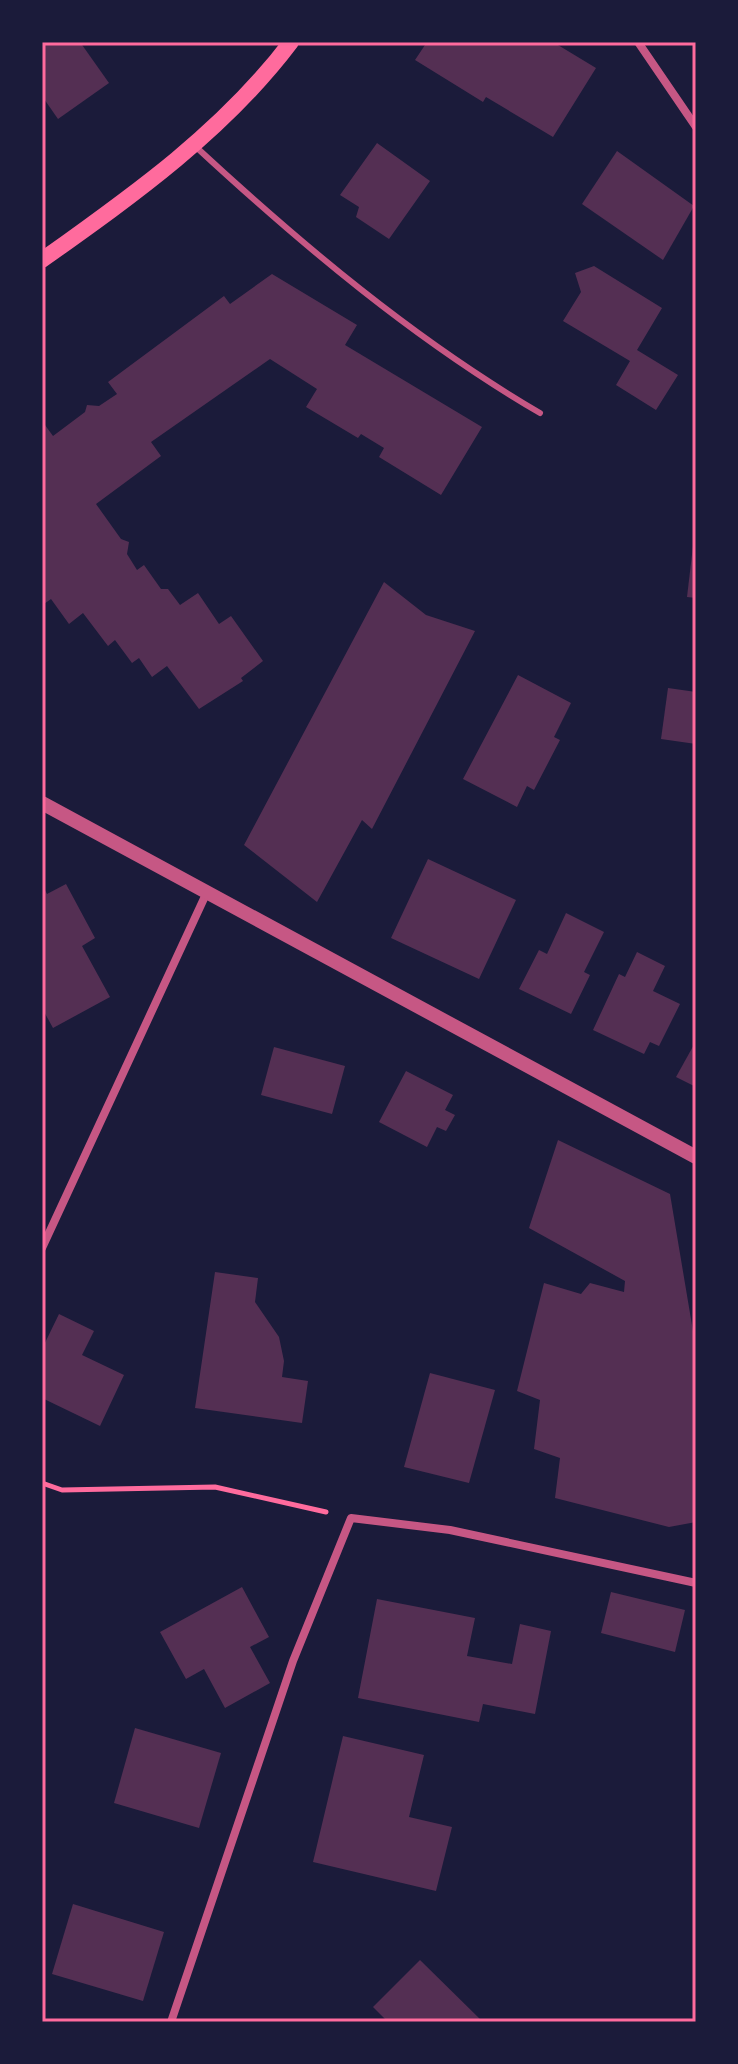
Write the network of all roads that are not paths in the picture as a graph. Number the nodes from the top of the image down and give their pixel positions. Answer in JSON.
{"nodes":[{"id":1,"x":291,"y":42,"type":"edge"},
{"id":2,"x":638,"y":42,"type":"edge"},
{"id":3,"x":696,"y":127,"type":"edge"},
{"id":4,"x":193,"y":144,"type":"junction"},
{"id":5,"x":42,"y":260,"type":"edge"},
{"id":6,"x":540,"y":413,"type":"dead end"},
{"id":7,"x":42,"y":803,"type":"edge"},
{"id":8,"x":207,"y":892,"type":"junction"},
{"id":9,"x":696,"y":1157,"type":"edge"},
{"id":10,"x":42,"y":1248,"type":"edge"},
{"id":11,"x":696,"y":1583,"type":"edge"},
{"id":12,"x":171,"y":2022,"type":"edge"}],
"edges":[{"from":1,"to":4,"type":"main road"},
{"from":2,"to":3,"type":"street"},
{"from":4,"to":5,"type":"main road"},
{"from":4,"to":6,"type":"lane"},
{"from":7,"to":8,"type":"street"},
{"from":8,"to":9,"type":"street"},
{"from":8,"to":10,"type":"street"},
{"from":11,"to":12,"type":"street"}]}
